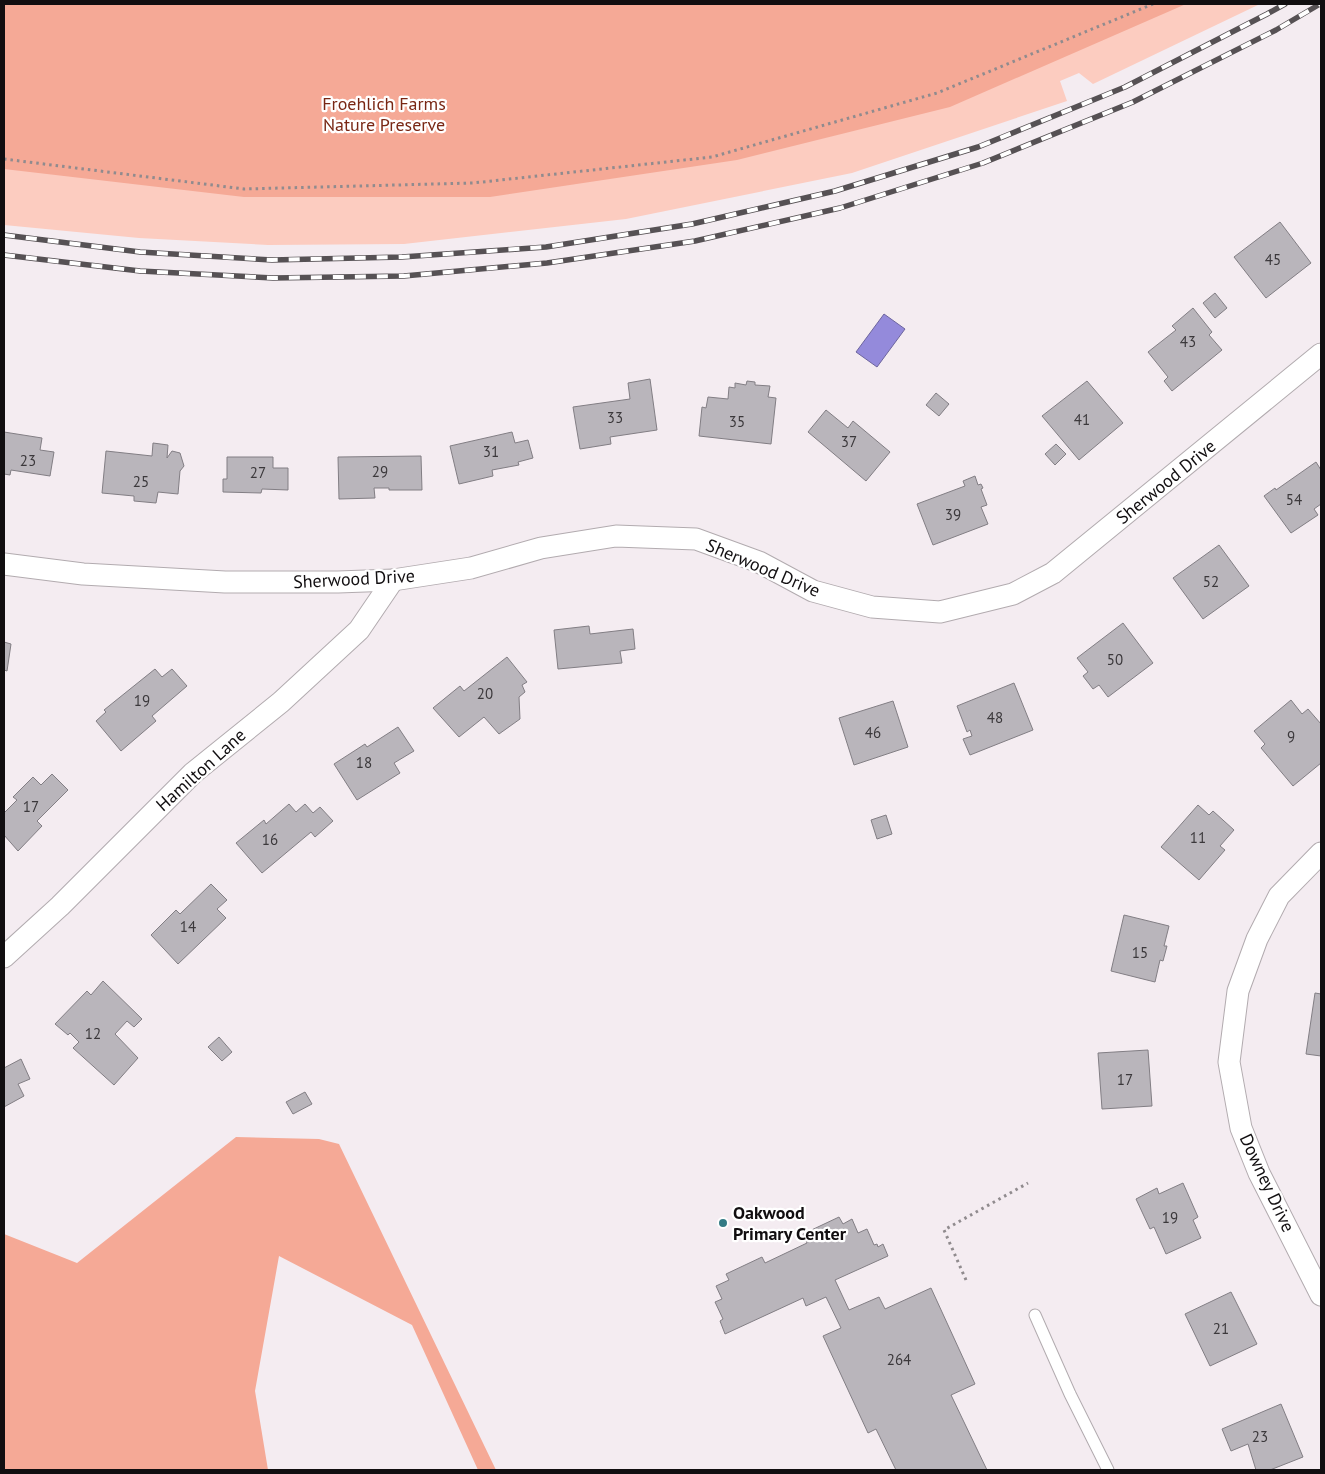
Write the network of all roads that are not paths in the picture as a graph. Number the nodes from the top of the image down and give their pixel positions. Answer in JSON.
{"nodes":[{"id":1,"x":1321,"y":354,"type":"edge"},
{"id":2,"x":4,"y":564,"type":"edge"},
{"id":3,"x":392,"y":580,"type":"junction"},
{"id":4,"x":1321,"y":853,"type":"edge"},
{"id":5,"x":4,"y":956,"type":"edge"},
{"id":6,"x":1321,"y":1295,"type":"edge"},
{"id":7,"x":1035,"y":1315,"type":"dead end"},
{"id":8,"x":1108,"y":1470,"type":"edge"}],
"edges":[{"from":1,"to":3,"type":"street","name":"Sherwood Drive"},
{"from":2,"to":3,"type":"street","name":"Sherwood Drive"},
{"from":3,"to":5,"type":"street","name":"Hamilton Lane"},
{"from":4,"to":6,"type":"street","name":"Downey Drive"},
{"from":7,"to":8,"type":"lane"}]}
